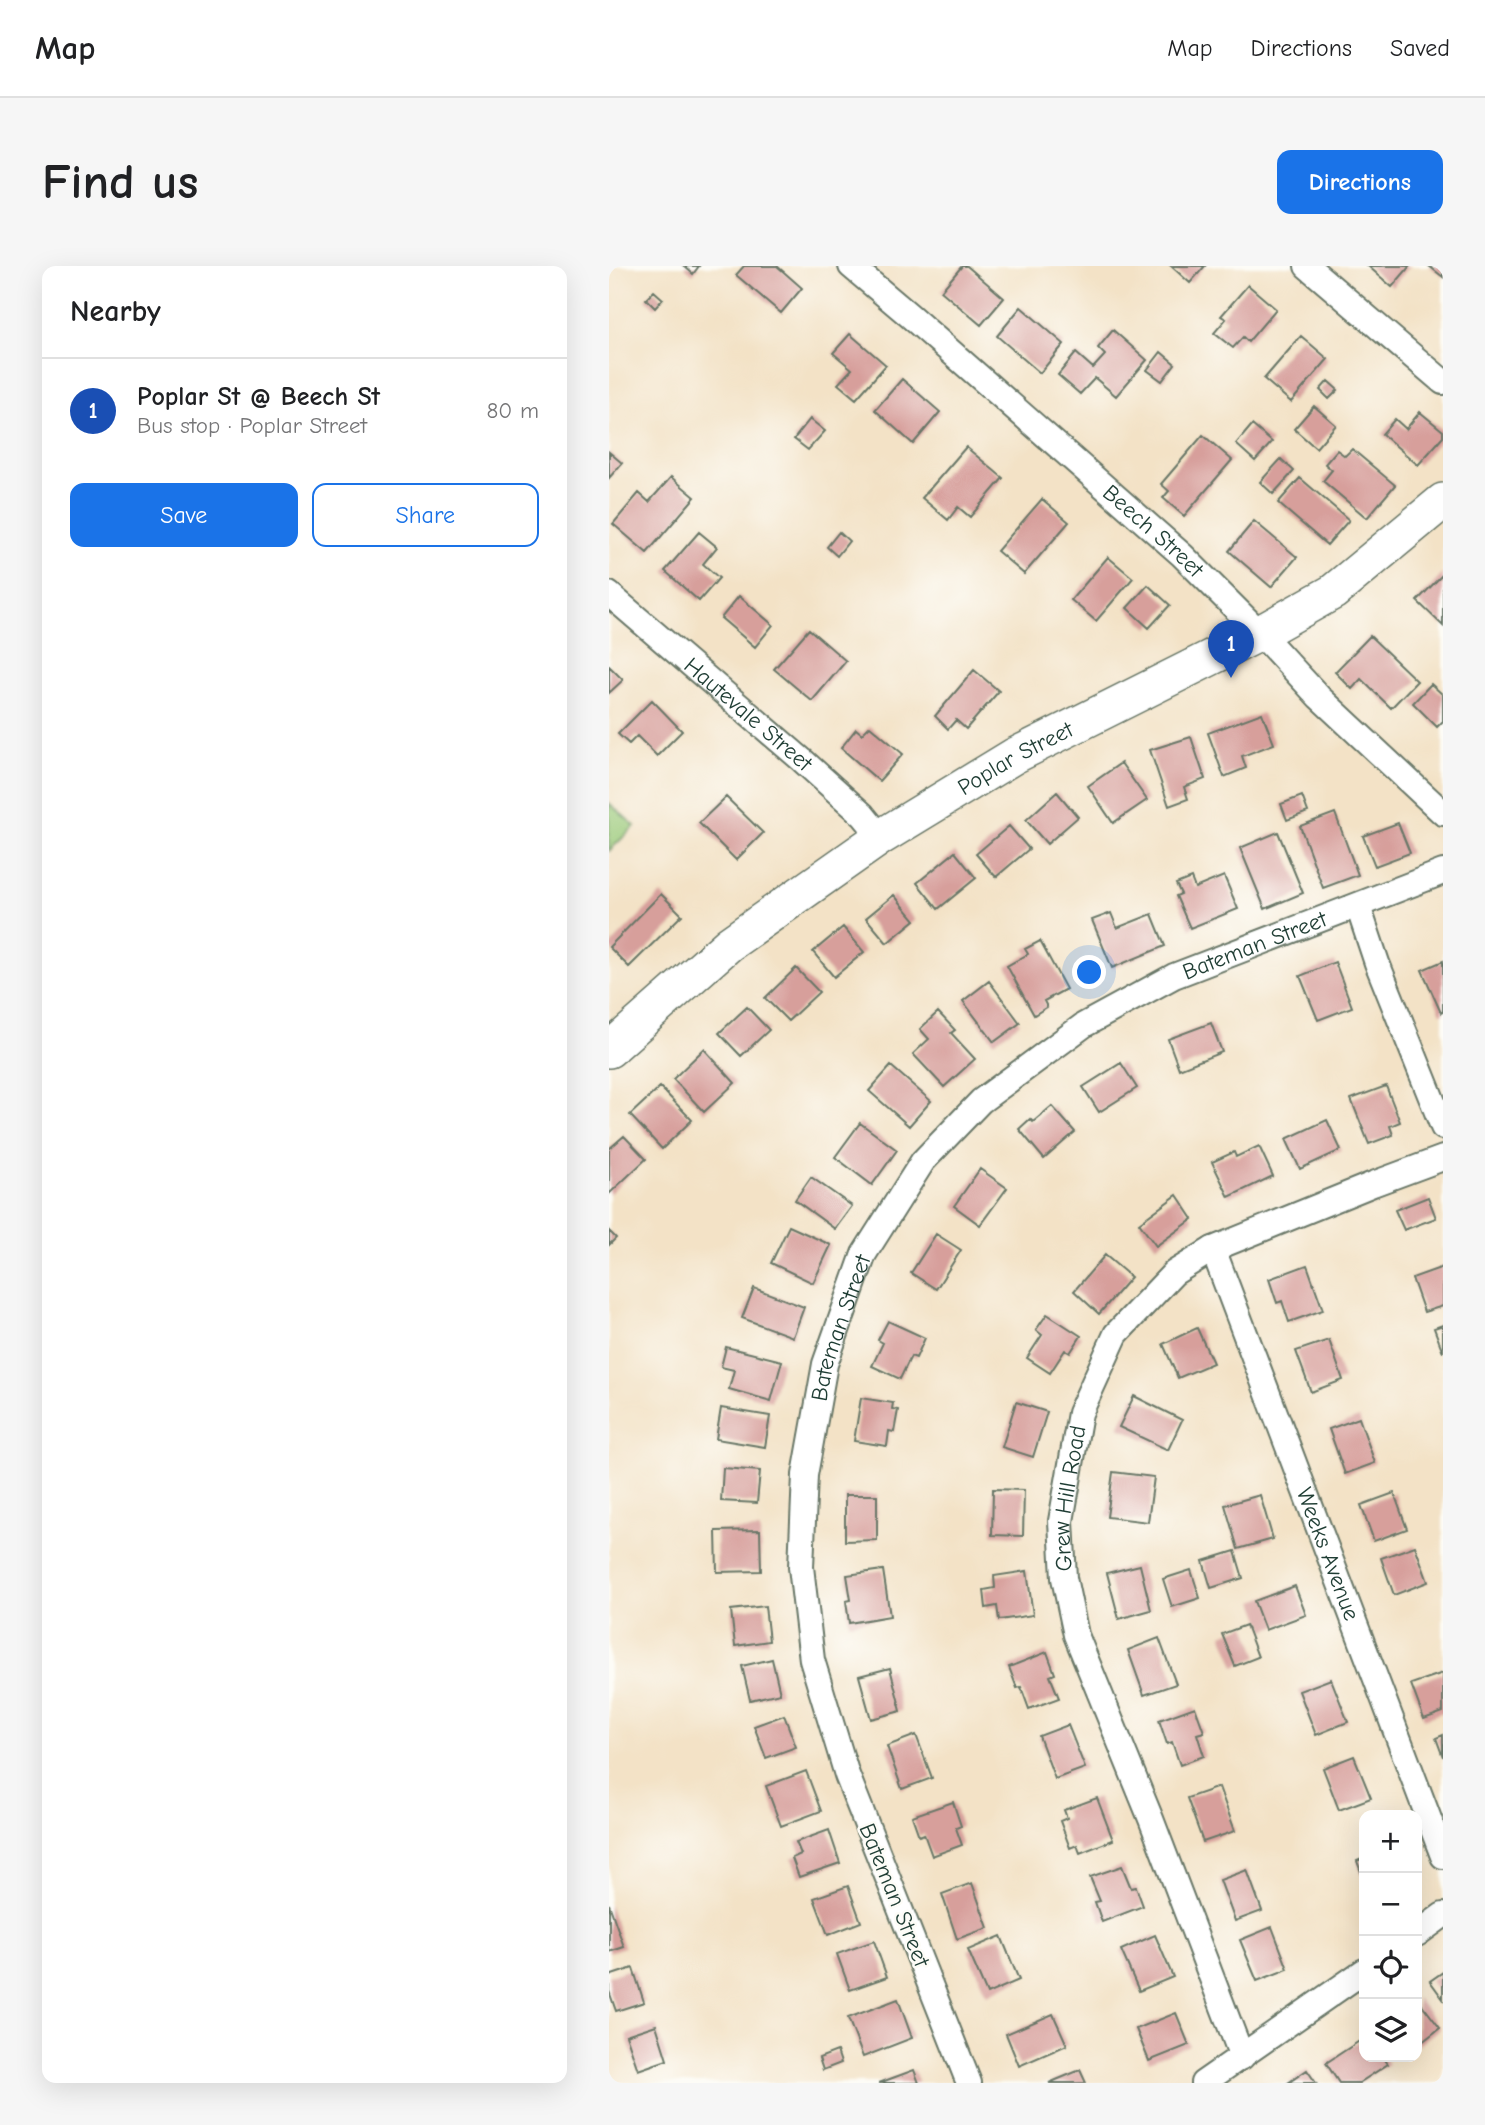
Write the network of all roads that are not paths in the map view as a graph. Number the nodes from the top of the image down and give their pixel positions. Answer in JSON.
{"nodes":[{"id":1,"x":851,"y":266,"type":"edge"},
{"id":2,"x":1307,"y":266,"type":"edge"},
{"id":3,"x":1443,"y":382,"type":"edge"},
{"id":4,"x":1443,"y":501,"type":"edge"},
{"id":5,"x":609,"y":594,"type":"edge"},
{"id":6,"x":1260,"y":634,"type":"junction"},
{"id":7,"x":1443,"y":813,"type":"edge"},
{"id":8,"x":881,"y":837,"type":"junction"},
{"id":9,"x":1443,"y":873,"type":"edge"},
{"id":10,"x":1358,"y":906,"type":"junction"},
{"id":11,"x":609,"y":1050,"type":"edge"},
{"id":12,"x":1443,"y":1127,"type":"edge"},
{"id":13,"x":1443,"y":1158,"type":"edge"},
{"id":14,"x":1213,"y":1249,"type":"junction"},
{"id":15,"x":1443,"y":1856,"type":"edge"},
{"id":16,"x":1443,"y":1915,"type":"edge"},
{"id":17,"x":1422,"y":1930,"type":"edge"},
{"id":18,"x":1359,"y":1975,"type":"edge"},
{"id":19,"x":1242,"y":2057,"type":"junction"},
{"id":20,"x":969,"y":2083,"type":"edge"},
{"id":21,"x":1203,"y":2083,"type":"edge"}],
"edges":[{"from":1,"to":6,"type":"street","name":"Beech Street"},
{"from":2,"to":3,"type":"street"},
{"from":4,"to":6,"type":"street","name":"Poplar Street"},
{"from":5,"to":8,"type":"street","name":"Hautevale Street"},
{"from":6,"to":7,"type":"street","name":"Beech Street"},
{"from":6,"to":8,"type":"street","name":"Poplar Street"},
{"from":8,"to":11,"type":"street","name":"Poplar Street"},
{"from":9,"to":10,"type":"street","name":"Bateman Street"},
{"from":10,"to":12,"type":"street"},
{"from":10,"to":20,"type":"street","name":"Bateman Street"},
{"from":13,"to":14,"type":"street","name":"Grew Hill Road"},
{"from":14,"to":15,"type":"street","name":"Weeks Avenue"},
{"from":14,"to":19,"type":"street","name":"Grew Hill Road"},
{"from":16,"to":17,"type":"street"},
{"from":18,"to":19,"type":"street"},
{"from":19,"to":21,"type":"street"}]}
